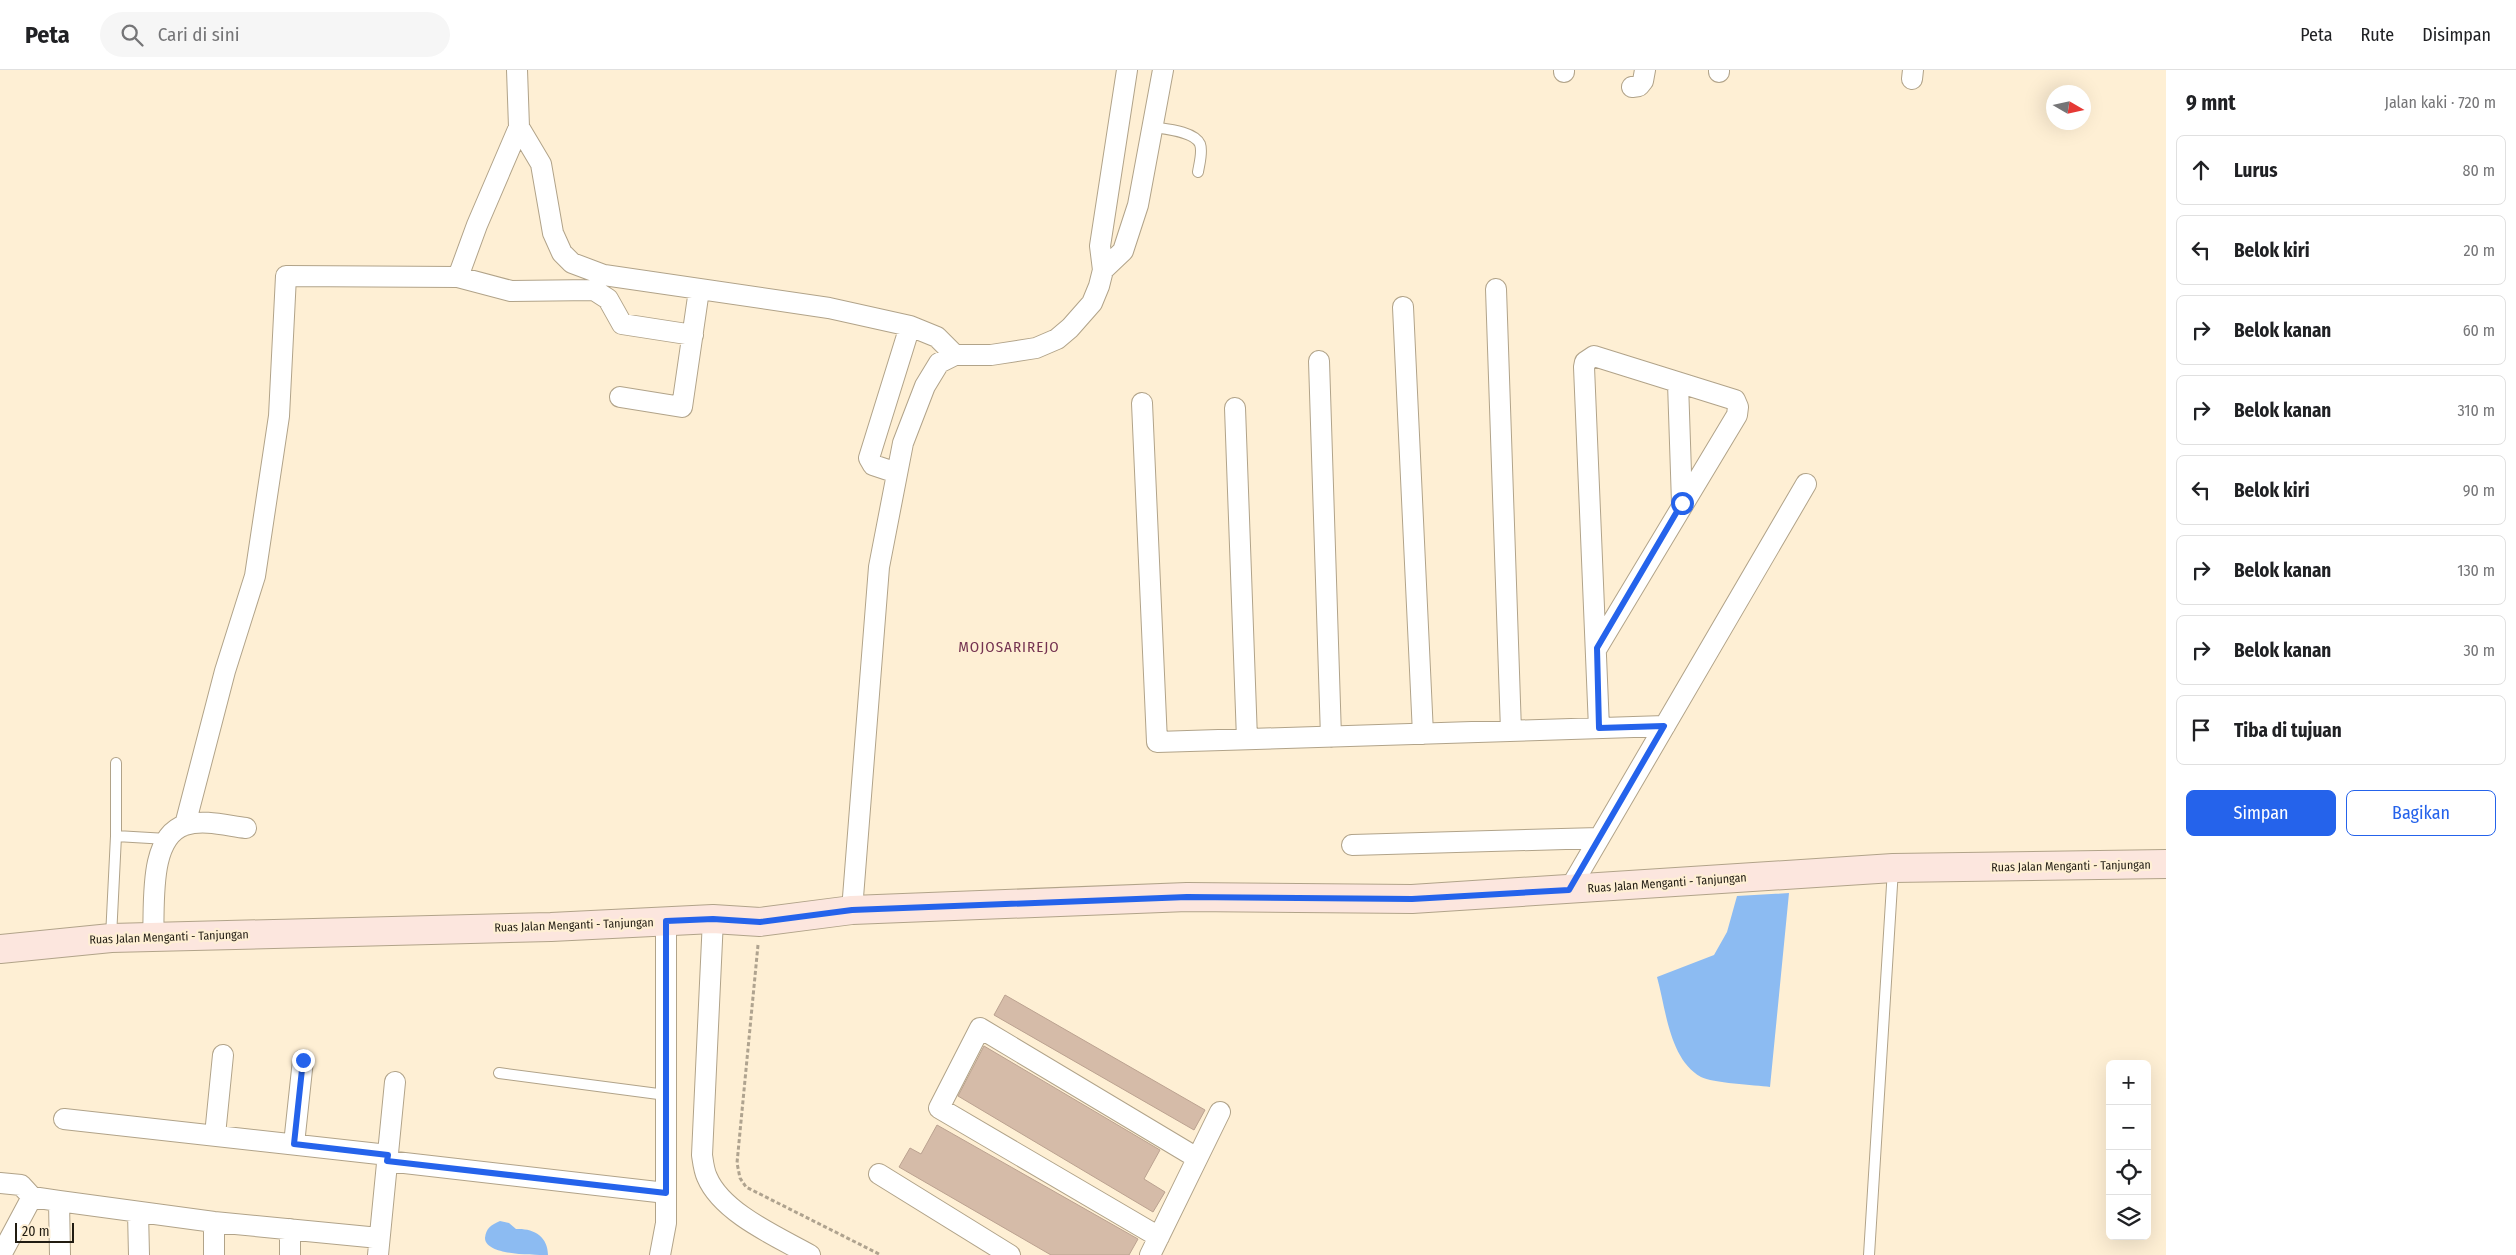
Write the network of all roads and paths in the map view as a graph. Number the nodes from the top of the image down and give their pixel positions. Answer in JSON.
{"nodes":[{"id":1,"x":517,"y":70,"type":"edge"},
{"id":2,"x":1127,"y":70,"type":"edge"},
{"id":3,"x":1163,"y":70,"type":"edge"},
{"id":4,"x":1645,"y":70,"type":"edge"},
{"id":5,"x":1632,"y":87,"type":"dead end"},
{"id":6,"x":519,"y":127,"type":"junction"},
{"id":7,"x":1152,"y":127,"type":"junction"},
{"id":8,"x":1198,"y":172,"type":"dead end"},
{"id":9,"x":572,"y":263,"type":"junction"},
{"id":10,"x":1104,"y":270,"type":"junction"},
{"id":11,"x":458,"y":277,"type":"junction"},
{"id":12,"x":1496,"y":289,"type":"dead end"},
{"id":13,"x":699,"y":290,"type":"junction"},
{"id":14,"x":561,"y":291,"type":"junction"},
{"id":15,"x":1402,"y":307,"type":"dead end"},
{"id":16,"x":910,"y":326,"type":"junction"},
{"id":17,"x":693,"y":335,"type":"junction"},
{"id":18,"x":955,"y":355,"type":"junction"},
{"id":19,"x":1320,"y":361,"type":"dead end"},
{"id":20,"x":1678,"y":383,"type":"junction"},
{"id":21,"x":620,"y":397,"type":"dead end"},
{"id":22,"x":1142,"y":404,"type":"dead end"},
{"id":23,"x":1235,"y":408,"type":"dead end"},
{"id":24,"x":897,"y":473,"type":"junction"},
{"id":25,"x":1806,"y":484,"type":"dead end"},
{"id":26,"x":1682,"y":503,"type":"junction"},
{"id":27,"x":1597,"y":648,"type":"junction"},
{"id":28,"x":1664,"y":726,"type":"junction"},
{"id":29,"x":1599,"y":728,"type":"junction"},
{"id":30,"x":1511,"y":731,"type":"junction"},
{"id":31,"x":1423,"y":734,"type":"junction"},
{"id":32,"x":1331,"y":736,"type":"junction"},
{"id":33,"x":1247,"y":739,"type":"junction"},
{"id":34,"x":116,"y":763,"type":"dead end"},
{"id":35,"x":185,"y":825,"type":"junction"},
{"id":36,"x":246,"y":828,"type":"dead end"},
{"id":37,"x":116,"y":836,"type":"junction"},
{"id":38,"x":1599,"y":838,"type":"junction"},
{"id":39,"x":159,"y":839,"type":"junction"},
{"id":40,"x":1352,"y":845,"type":"dead end"},
{"id":41,"x":2166,"y":864,"type":"edge"},
{"id":42,"x":1893,"y":868,"type":"junction"},
{"id":43,"x":1569,"y":890,"type":"junction"},
{"id":44,"x":852,"y":910,"type":"junction"},
{"id":45,"x":713,"y":919,"type":"junction"},
{"id":46,"x":666,"y":921,"type":"junction"},
{"id":47,"x":760,"y":922,"type":"junction"},
{"id":48,"x":153,"y":936,"type":"junction"},
{"id":49,"x":111,"y":938,"type":"junction"},
{"id":50,"x":0,"y":949,"type":"edge"},
{"id":51,"x":223,"y":1055,"type":"dead end"},
{"id":52,"x":303,"y":1060,"type":"dead end"},
{"id":53,"x":499,"y":1073,"type":"dead end"},
{"id":54,"x":395,"y":1082,"type":"dead end"},
{"id":55,"x":666,"y":1095,"type":"junction"},
{"id":56,"x":1220,"y":1112,"type":"dead end"},
{"id":57,"x":64,"y":1119,"type":"dead end"},
{"id":58,"x":216,"y":1135,"type":"junction"},
{"id":59,"x":294,"y":1144,"type":"junction"},
{"id":60,"x":387,"y":1158,"type":"junction"},
{"id":61,"x":1197,"y":1158,"type":"junction"},
{"id":62,"x":879,"y":1174,"type":"dead end"},
{"id":63,"x":0,"y":1183,"type":"edge"},
{"id":64,"x":666,"y":1193,"type":"junction"},
{"id":65,"x":32,"y":1196,"type":"junction"},
{"id":66,"x":59,"y":1201,"type":"junction"},
{"id":67,"x":138,"y":1212,"type":"junction"},
{"id":68,"x":214,"y":1222,"type":"junction"},
{"id":69,"x":290,"y":1230,"type":"junction"},
{"id":70,"x":1154,"y":1246,"type":"edge"},
{"id":71,"x":379,"y":1247,"type":"edge"},
{"id":72,"x":1,"y":1255,"type":"edge"},
{"id":73,"x":60,"y":1255,"type":"edge"},
{"id":74,"x":139,"y":1255,"type":"edge"},
{"id":75,"x":214,"y":1255,"type":"edge"},
{"id":76,"x":290,"y":1255,"type":"edge"},
{"id":77,"x":660,"y":1255,"type":"edge"},
{"id":78,"x":810,"y":1255,"type":"edge"},
{"id":79,"x":880,"y":1255,"type":"edge"},
{"id":80,"x":1010,"y":1255,"type":"edge"},
{"id":81,"x":1869,"y":1255,"type":"edge"}],
"edges":[{"from":1,"to":6,"type":"street"},
{"from":2,"to":10,"type":"street"},
{"from":3,"to":7,"type":"street"},
{"from":4,"to":5,"type":"street"},
{"from":6,"to":9,"type":"street"},
{"from":6,"to":11,"type":"street"},
{"from":7,"to":8,"type":"lane"},
{"from":7,"to":10,"type":"street"},
{"from":9,"to":13,"type":"street"},
{"from":9,"to":14,"type":"street"},
{"from":10,"to":18,"type":"street"},
{"from":11,"to":14,"type":"street"},
{"from":11,"to":35,"type":"street"},
{"from":12,"to":30,"type":"street"},
{"from":13,"to":16,"type":"street"},
{"from":13,"to":17,"type":"street"},
{"from":14,"to":17,"type":"street"},
{"from":15,"to":31,"type":"street"},
{"from":16,"to":18,"type":"street"},
{"from":16,"to":24,"type":"street"},
{"from":17,"to":21,"type":"street"},
{"from":18,"to":24,"type":"street"},
{"from":19,"to":32,"type":"street"},
{"from":20,"to":26,"type":"street"},
{"from":20,"to":26,"type":"street"},
{"from":20,"to":27,"type":"street"},
{"from":22,"to":33,"type":"street"},
{"from":23,"to":33,"type":"street"},
{"from":24,"to":44,"type":"street"},
{"from":25,"to":28,"type":"street"},
{"from":26,"to":27,"type":"street"},
{"from":27,"to":29,"type":"street"},
{"from":28,"to":29,"type":"street"},
{"from":28,"to":38,"type":"street"},
{"from":29,"to":30,"type":"street"},
{"from":30,"to":31,"type":"street"},
{"from":31,"to":32,"type":"street"},
{"from":32,"to":33,"type":"street"},
{"from":34,"to":37,"type":"lane"},
{"from":35,"to":36,"type":"street"},
{"from":35,"to":39,"type":"street"},
{"from":37,"to":39,"type":"lane"},
{"from":37,"to":49,"type":"lane"},
{"from":38,"to":40,"type":"street"},
{"from":38,"to":43,"type":"street"},
{"from":39,"to":48,"type":"street"},
{"from":41,"to":42,"type":"main road","name":"Ruas Jalan Menganti - Tanjungan"},
{"from":42,"to":43,"type":"main road","name":"Ruas Jalan Menganti - Tanjungan"},
{"from":42,"to":81,"type":"lane"},
{"from":43,"to":44,"type":"main road","name":"Ruas Jalan Menganti - Tanjungan"},
{"from":44,"to":47,"type":"main road","name":"Ruas Jalan Menganti - Tanjungan"},
{"from":45,"to":46,"type":"main road","name":"Ruas Jalan Menganti - Tanjungan"},
{"from":45,"to":47,"type":"main road","name":"Ruas Jalan Menganti - Tanjungan"},
{"from":45,"to":78,"type":"street"},
{"from":46,"to":48,"type":"main road","name":"Ruas Jalan Menganti - Tanjungan"},
{"from":46,"to":55,"type":"street"},
{"from":47,"to":79,"type":"path"},
{"from":48,"to":49,"type":"main road","name":"Ruas Jalan Menganti - Tanjungan"},
{"from":49,"to":50,"type":"main road","name":"Ruas Jalan Menganti - Tanjungan"},
{"from":51,"to":58,"type":"street"},
{"from":52,"to":59,"type":"street"},
{"from":53,"to":55,"type":"lane"},
{"from":54,"to":60,"type":"street"},
{"from":55,"to":64,"type":"street"},
{"from":56,"to":61,"type":"street"},
{"from":57,"to":58,"type":"street"},
{"from":58,"to":59,"type":"street"},
{"from":59,"to":60,"type":"street"},
{"from":60,"to":64,"type":"street"},
{"from":60,"to":71,"type":"street"},
{"from":61,"to":70,"type":"street"},
{"from":61,"to":70,"type":"street"},
{"from":62,"to":80,"type":"street"},
{"from":63,"to":65,"type":"street"},
{"from":64,"to":77,"type":"street"},
{"from":65,"to":66,"type":"street"},
{"from":65,"to":72,"type":"street"},
{"from":66,"to":67,"type":"street"},
{"from":66,"to":73,"type":"street"},
{"from":67,"to":68,"type":"street"},
{"from":67,"to":74,"type":"street"},
{"from":68,"to":69,"type":"street"},
{"from":68,"to":75,"type":"street"},
{"from":69,"to":71,"type":"street"},
{"from":69,"to":76,"type":"street"}]}
